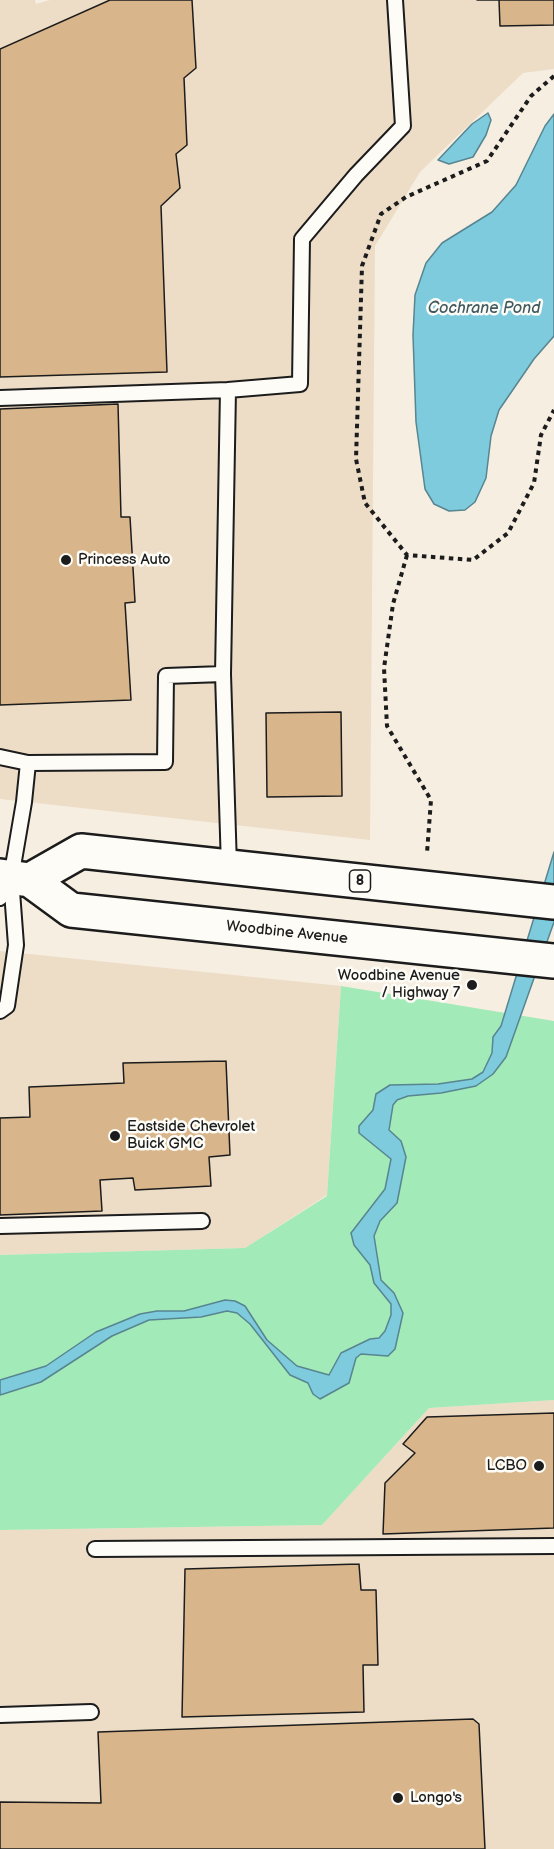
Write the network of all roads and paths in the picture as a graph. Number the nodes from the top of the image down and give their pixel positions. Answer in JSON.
{"nodes":[{"id":1,"x":395,"y":0,"type":"edge"},
{"id":2,"x":554,"y":76,"type":"edge"},
{"id":3,"x":228,"y":390,"type":"junction"},
{"id":4,"x":0,"y":398,"type":"edge"},
{"id":5,"x":554,"y":410,"type":"edge"},
{"id":6,"x":407,"y":555,"type":"junction"},
{"id":7,"x":223,"y":674,"type":"junction"},
{"id":8,"x":0,"y":756,"type":"edge"},
{"id":9,"x":28,"y":763,"type":"junction"},
{"id":10,"x":427,"y":853,"type":"dead end"},
{"id":11,"x":229,"y":867,"type":"junction"},
{"id":12,"x":10,"y":883,"type":"edge"},
{"id":13,"x":554,"y":902,"type":"edge"},
{"id":14,"x":554,"y":961,"type":"edge"},
{"id":15,"x":0,"y":1011,"type":"edge"},
{"id":16,"x":202,"y":1221,"type":"dead end"},
{"id":17,"x":0,"y":1226,"type":"edge"},
{"id":18,"x":554,"y":1546,"type":"edge"},
{"id":19,"x":95,"y":1549,"type":"dead end"},
{"id":20,"x":91,"y":1712,"type":"dead end"},
{"id":21,"x":0,"y":1715,"type":"edge"}],
"edges":[{"from":1,"to":3,"type":"lane"},
{"from":2,"to":6,"type":"path"},
{"from":3,"to":4,"type":"lane"},
{"from":3,"to":7,"type":"lane"},
{"from":5,"to":6,"type":"path"},
{"from":6,"to":10,"type":"path"},
{"from":7,"to":9,"type":"lane"},
{"from":7,"to":11,"type":"lane"},
{"from":8,"to":9,"type":"lane"},
{"from":9,"to":12,"type":"lane"},
{"from":11,"to":12,"type":"main road","number":"8"},
{"from":11,"to":13,"type":"main road","number":"8"},
{"from":12,"to":14,"type":"main road","name":"Woodbine Avenue"},
{"from":12,"to":15,"type":"lane"},
{"from":16,"to":17,"type":"lane"},
{"from":18,"to":19,"type":"lane"},
{"from":20,"to":21,"type":"lane"}]}
